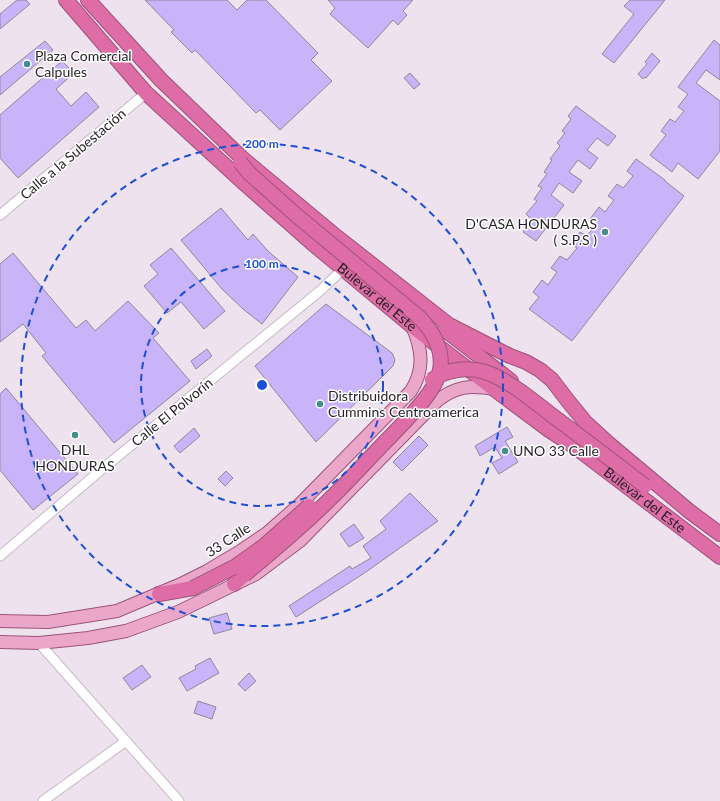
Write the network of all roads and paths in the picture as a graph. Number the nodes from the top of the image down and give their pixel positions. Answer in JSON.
{"nodes":[{"id":1,"x":66,"y":0,"type":"edge"},
{"id":2,"x":88,"y":0,"type":"edge"},
{"id":3,"x":146,"y":93,"type":"junction"},
{"id":4,"x":225,"y":142,"type":"junction"},
{"id":5,"x":0,"y":215,"type":"edge"},
{"id":6,"x":344,"y":268,"type":"junction"},
{"id":7,"x":419,"y":302,"type":"junction"},
{"id":8,"x":412,"y":326,"type":"junction"},
{"id":9,"x":494,"y":389,"type":"junction"},
{"id":10,"x":406,"y":397,"type":"junction"},
{"id":11,"x":508,"y":400,"type":"junction"},
{"id":12,"x":423,"y":414,"type":"junction"},
{"id":13,"x":689,"y":510,"type":"junction"},
{"id":14,"x":720,"y":534,"type":"edge"},
{"id":15,"x":0,"y":556,"type":"edge"},
{"id":16,"x":720,"y":557,"type":"edge"},
{"id":17,"x":239,"y":580,"type":"junction"},
{"id":18,"x":159,"y":594,"type":"junction"},
{"id":19,"x":0,"y":621,"type":"edge"},
{"id":20,"x":0,"y":642,"type":"edge"},
{"id":21,"x":39,"y":643,"type":"junction"},
{"id":22,"x":126,"y":741,"type":"junction"},
{"id":23,"x":43,"y":801,"type":"edge"},
{"id":24,"x":179,"y":801,"type":"edge"}],
"edges":[{"from":1,"to":3,"type":"highway","name":"Bulevar del Este"},
{"from":2,"to":4,"type":"highway","name":"Bulevar del Este"},
{"from":3,"to":5,"type":"street","name":"Calle a la Subestación"},
{"from":3,"to":6,"type":"highway","name":"Bulevar del Este"},
{"from":4,"to":7,"type":"highway","name":"Bulevar del Este"},
{"from":4,"to":17,"type":"highway","bridge":true},
{"from":6,"to":8,"type":"highway","name":"Bulevar del Este"},
{"from":6,"to":15,"type":"street","name":"Calle El Polvorín"},
{"from":7,"to":11,"type":"highway"},
{"from":7,"to":13,"type":"highway","name":"Bulevar del Este"},
{"from":8,"to":9,"type":"highway","name":"Bulevar del Este"},
{"from":8,"to":10,"type":"main road","name":"33 Calle"},
{"from":9,"to":11,"type":"highway","name":"Bulevar del Este"},
{"from":9,"to":12,"type":"main road"},
{"from":10,"to":12,"type":"main road"},
{"from":10,"to":18,"type":"main road","name":"33 Calle"},
{"from":11,"to":16,"type":"highway","name":"Bulevar del Este"},
{"from":12,"to":17,"type":"main road"},
{"from":13,"to":14,"type":"highway","name":"Bulevar del Este"},
{"from":13,"to":18,"type":"highway","bridge":true},
{"from":17,"to":21,"type":"main road"},
{"from":18,"to":19,"type":"main road","name":"33 Calle"},
{"from":20,"to":21,"type":"main road"},
{"from":21,"to":22,"type":"street"},
{"from":22,"to":23,"type":"street"},
{"from":22,"to":24,"type":"street"}]}
